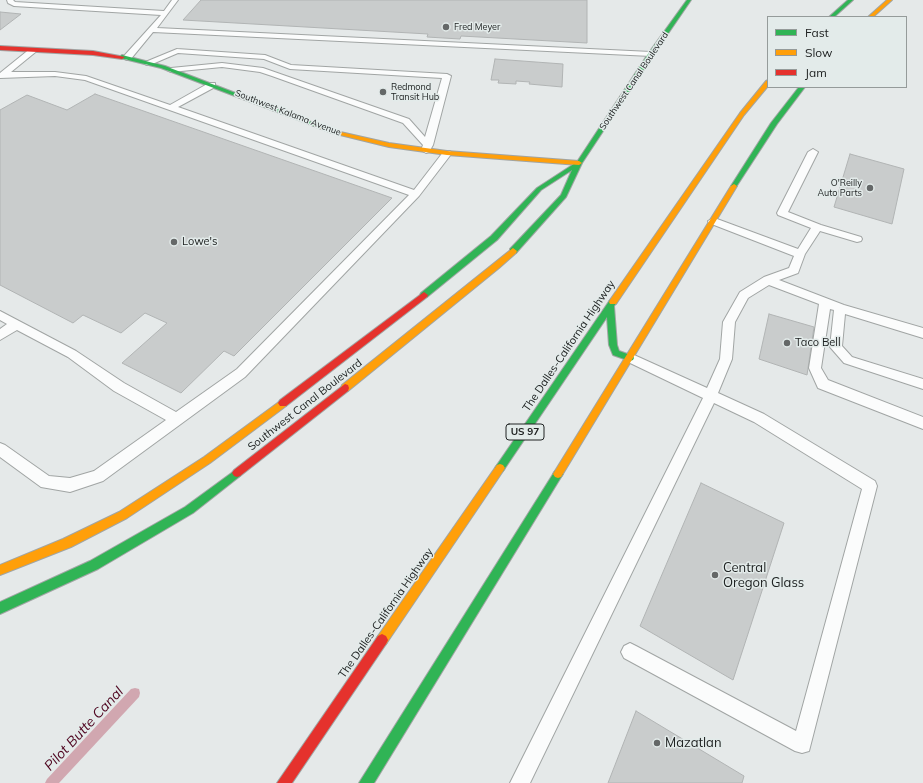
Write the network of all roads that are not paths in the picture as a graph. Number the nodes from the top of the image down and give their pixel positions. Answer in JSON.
{"nodes":[{"id":1,"x":10,"y":0,"type":"edge"},
{"id":2,"x":174,"y":0,"type":"edge"},
{"id":3,"x":689,"y":0,"type":"edge"},
{"id":4,"x":851,"y":0,"type":"edge"},
{"id":5,"x":890,"y":0,"type":"edge"},
{"id":6,"x":166,"y":13,"type":"junction"},
{"id":7,"x":832,"y":16,"type":"edge"},
{"id":8,"x":871,"y":16,"type":"edge"},
{"id":9,"x":152,"y":30,"type":"junction"},
{"id":10,"x":0,"y":48,"type":"edge"},
{"id":11,"x":34,"y":50,"type":"junction"},
{"id":12,"x":651,"y":54,"type":"junction"},
{"id":13,"x":127,"y":58,"type":"junction"},
{"id":14,"x":147,"y":63,"type":"junction"},
{"id":15,"x":171,"y":70,"type":"junction"},
{"id":16,"x":1,"y":75,"type":"edge"},
{"id":17,"x":767,"y":83,"type":"edge"},
{"id":18,"x":212,"y":85,"type":"junction"},
{"id":19,"x":801,"y":88,"type":"edge"},
{"id":20,"x":171,"y":108,"type":"junction"},
{"id":21,"x":427,"y":148,"type":"junction"},
{"id":22,"x":812,"y":152,"type":"dead end"},
{"id":23,"x":447,"y":153,"type":"junction"},
{"id":24,"x":579,"y":163,"type":"junction"},
{"id":25,"x":416,"y":194,"type":"junction"},
{"id":26,"x":712,"y":221,"type":"junction"},
{"id":27,"x":817,"y":227,"type":"junction"},
{"id":28,"x":857,"y":239,"type":"dead end"},
{"id":29,"x":800,"y":254,"type":"junction"},
{"id":30,"x":768,"y":280,"type":"junction"},
{"id":31,"x":825,"y":302,"type":"junction"},
{"id":32,"x":610,"y":307,"type":"junction"},
{"id":33,"x":840,"y":308,"type":"junction"},
{"id":34,"x":0,"y":315,"type":"edge"},
{"id":35,"x":16,"y":324,"type":"junction"},
{"id":36,"x":923,"y":333,"type":"edge"},
{"id":37,"x":0,"y":335,"type":"edge"},
{"id":38,"x":630,"y":358,"type":"junction"},
{"id":39,"x":923,"y":384,"type":"edge"},
{"id":40,"x":711,"y":395,"type":"junction"},
{"id":41,"x":177,"y":419,"type":"junction"},
{"id":42,"x":923,"y":423,"type":"edge"},
{"id":43,"x":0,"y":449,"type":"edge"},
{"id":44,"x":0,"y":570,"type":"edge"},
{"id":45,"x":0,"y":608,"type":"edge"},
{"id":46,"x":630,"y":652,"type":"dead end"},
{"id":47,"x":284,"y":783,"type":"edge"},
{"id":48,"x":366,"y":783,"type":"edge"},
{"id":49,"x":520,"y":783,"type":"edge"}],
"edges":[{"from":1,"to":6,"type":"lane"},
{"from":2,"to":6,"type":"lane"},
{"from":3,"to":12,"type":"main road","name":"Southwest Canal Boulevard"},
{"from":4,"to":7,"type":"main road"},
{"from":5,"to":8,"type":"main road"},
{"from":6,"to":9,"type":"lane"},
{"from":9,"to":12,"type":"lane"},
{"from":9,"to":13,"type":"lane"},
{"from":10,"to":11,"type":"main road","name":"Southwest Kalama Avenue"},
{"from":11,"to":13,"type":"main road","name":"Southwest Kalama Avenue"},
{"from":11,"to":16,"type":"lane"},
{"from":12,"to":24,"type":"main road","name":"Southwest Canal Boulevard"},
{"from":13,"to":14,"type":"main road","name":"Southwest Kalama Avenue"},
{"from":14,"to":15,"type":"main road","name":"Southwest Kalama Avenue"},
{"from":14,"to":21,"type":"lane"},
{"from":15,"to":18,"type":"main road","name":"Southwest Kalama Avenue"},
{"from":15,"to":21,"type":"lane"},
{"from":16,"to":20,"type":"lane"},
{"from":17,"to":32,"type":"main road","name":"The Dalles-California Highway","number":"US 97"},
{"from":18,"to":20,"type":"lane"},
{"from":18,"to":21,"type":"main road","name":"Southwest Kalama Avenue"},
{"from":19,"to":26,"type":"main road"},
{"from":20,"to":25,"type":"lane"},
{"from":21,"to":23,"type":"main road","name":"Southwest Kalama Avenue"},
{"from":22,"to":27,"type":"lane"},
{"from":23,"to":24,"type":"main road","name":"Southwest Kalama Avenue"},
{"from":23,"to":25,"type":"lane"},
{"from":24,"to":44,"type":"main road","name":"Southwest Canal Boulevard"},
{"from":24,"to":45,"type":"main road","name":"Southwest Canal Boulevard"},
{"from":25,"to":41,"type":"lane"},
{"from":26,"to":29,"type":"lane"},
{"from":26,"to":38,"type":"main road"},
{"from":27,"to":28,"type":"lane"},
{"from":27,"to":29,"type":"lane"},
{"from":29,"to":30,"type":"lane"},
{"from":30,"to":31,"type":"lane"},
{"from":30,"to":40,"type":"lane"},
{"from":31,"to":33,"type":"lane"},
{"from":31,"to":42,"type":"lane"},
{"from":32,"to":38,"type":"main road"},
{"from":32,"to":47,"type":"main road","name":"The Dalles-California Highway","number":"US 97"},
{"from":33,"to":36,"type":"lane"},
{"from":33,"to":39,"type":"lane"},
{"from":34,"to":35,"type":"lane"},
{"from":35,"to":37,"type":"lane"},
{"from":35,"to":41,"type":"lane"},
{"from":38,"to":40,"type":"lane"},
{"from":38,"to":48,"type":"main road"},
{"from":40,"to":46,"type":"lane"},
{"from":40,"to":49,"type":"lane"},
{"from":41,"to":43,"type":"lane"}]}
